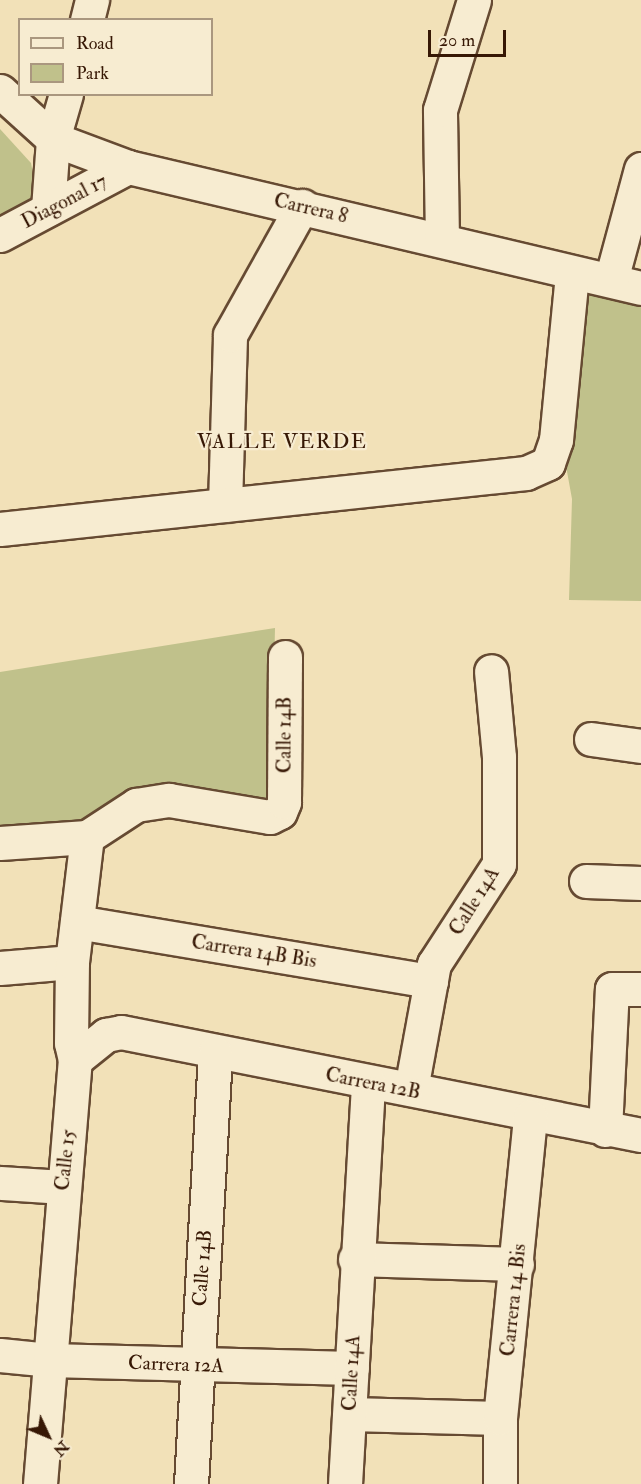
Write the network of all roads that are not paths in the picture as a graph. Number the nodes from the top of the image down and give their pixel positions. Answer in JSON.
{"nodes":[{"id":1,"x":92,"y":0,"type":"edge"},
{"id":2,"x":474,"y":0,"type":"edge"},
{"id":3,"x":88,"y":18,"type":"edge"},
{"id":4,"x":0,"y":90,"type":"edge"},
{"id":5,"x":65,"y":96,"type":"edge"},
{"id":6,"x":53,"y":139,"type":"junction"},
{"id":7,"x":128,"y":167,"type":"junction"},
{"id":8,"x":641,"y":169,"type":"edge"},
{"id":9,"x":302,"y":206,"type":"junction"},
{"id":10,"x":48,"y":209,"type":"junction"},
{"id":11,"x":0,"y":235,"type":"edge"},
{"id":12,"x":442,"y":240,"type":"junction"},
{"id":13,"x":572,"y":274,"type":"junction"},
{"id":14,"x":626,"y":284,"type":"edge"},
{"id":15,"x":225,"y":505,"type":"junction"},
{"id":16,"x":0,"y":530,"type":"edge"},
{"id":17,"x":285,"y":657,"type":"dead end"},
{"id":18,"x":492,"y":671,"type":"dead end"},
{"id":19,"x":591,"y":739,"type":"dead end"},
{"id":20,"x":641,"y":746,"type":"edge"},
{"id":21,"x":87,"y":837,"type":"junction"},
{"id":22,"x":0,"y":843,"type":"edge"},
{"id":23,"x":586,"y":881,"type":"dead end"},
{"id":24,"x":641,"y":883,"type":"edge"},
{"id":25,"x":77,"y":922,"type":"junction"},
{"id":26,"x":72,"y":962,"type":"junction"},
{"id":27,"x":0,"y":968,"type":"edge"},
{"id":28,"x":431,"y":981,"type":"junction"},
{"id":29,"x":627,"y":989,"type":"edge"},
{"id":30,"x":215,"y":1053,"type":"junction"},
{"id":31,"x":75,"y":1060,"type":"junction"},
{"id":32,"x":369,"y":1082,"type":"junction"},
{"id":33,"x":411,"y":1089,"type":"junction"},
{"id":34,"x":530,"y":1116,"type":"junction"},
{"id":35,"x":605,"y":1130,"type":"junction"},
{"id":36,"x":641,"y":1135,"type":"edge"},
{"id":37,"x":0,"y":1183,"type":"edge"},
{"id":38,"x":62,"y":1187,"type":"junction"},
{"id":39,"x":356,"y":1259,"type":"junction"},
{"id":40,"x":517,"y":1264,"type":"junction"},
{"id":41,"x":0,"y":1354,"type":"edge"},
{"id":42,"x":49,"y":1360,"type":"junction"},
{"id":43,"x":196,"y":1365,"type":"junction"},
{"id":44,"x":352,"y":1368,"type":"junction"},
{"id":45,"x":350,"y":1414,"type":"junction"},
{"id":46,"x":500,"y":1418,"type":"junction"},
{"id":47,"x":40,"y":1484,"type":"edge"},
{"id":48,"x":191,"y":1484,"type":"edge"},
{"id":49,"x":345,"y":1484,"type":"edge"},
{"id":50,"x":500,"y":1484,"type":"edge"}],
"edges":[{"from":1,"to":3,"type":"street"},
{"from":2,"to":12,"type":"street"},
{"from":4,"to":6,"type":"street","name":"Carrera 8"},
{"from":5,"to":6,"type":"street"},
{"from":6,"to":7,"type":"street","name":"Carrera 8"},
{"from":6,"to":10,"type":"street"},
{"from":7,"to":9,"type":"street","name":"Carrera 8"},
{"from":7,"to":10,"type":"street","name":"Diagonal 17"},
{"from":8,"to":14,"type":"street"},
{"from":9,"to":12,"type":"street","name":"Carrera 8"},
{"from":9,"to":15,"type":"street"},
{"from":10,"to":11,"type":"street","name":"Diagonal 17"},
{"from":12,"to":13,"type":"street","name":"Carrera 8"},
{"from":13,"to":14,"type":"street","name":"Carrera 8"},
{"from":13,"to":15,"type":"street"},
{"from":15,"to":16,"type":"street"},
{"from":17,"to":21,"type":"street","name":"Calle 14B"},
{"from":18,"to":28,"type":"street","name":"Calle 14A"},
{"from":19,"to":20,"type":"street"},
{"from":21,"to":22,"type":"street"},
{"from":21,"to":25,"type":"street","name":"Calle 15"},
{"from":23,"to":24,"type":"street"},
{"from":25,"to":26,"type":"street","name":"Calle 15"},
{"from":25,"to":28,"type":"street","name":"Carrera 14B Bis"},
{"from":26,"to":27,"type":"street"},
{"from":26,"to":31,"type":"street","name":"Calle 15"},
{"from":28,"to":33,"type":"street","name":"Calle 14A"},
{"from":29,"to":35,"type":"street"},
{"from":30,"to":31,"type":"street","name":"Carrera 12B"},
{"from":30,"to":32,"type":"street","name":"Carrera 12B"},
{"from":30,"to":43,"type":"street","name":"Calle 14B"},
{"from":31,"to":38,"type":"street","name":"Calle 15"},
{"from":32,"to":33,"type":"street","name":"Carrera 12B"},
{"from":32,"to":39,"type":"street","name":"Calle 14A"},
{"from":33,"to":34,"type":"street","name":"Carrera 12B"},
{"from":34,"to":35,"type":"street","name":"Carrera 12B"},
{"from":34,"to":40,"type":"street","name":"Carrera 14 Bis"},
{"from":35,"to":36,"type":"street","name":"Carrera 12B"},
{"from":37,"to":38,"type":"street"},
{"from":38,"to":42,"type":"street","name":"Calle 15"},
{"from":39,"to":40,"type":"street"},
{"from":39,"to":44,"type":"street","name":"Calle 14A"},
{"from":40,"to":46,"type":"street","name":"Carrera 14 Bis"},
{"from":41,"to":42,"type":"street","name":"Carrera 12A"},
{"from":42,"to":43,"type":"street","name":"Carrera 12A"},
{"from":42,"to":47,"type":"street","name":"Calle 15"},
{"from":43,"to":44,"type":"street","name":"Carrera 12A"},
{"from":43,"to":48,"type":"street","name":"Calle 14B"},
{"from":44,"to":45,"type":"street","name":"Calle 14A"},
{"from":45,"to":46,"type":"street"},
{"from":45,"to":49,"type":"street","name":"Calle 14A"},
{"from":46,"to":50,"type":"street","name":"Carrera 14 Bis"}]}
